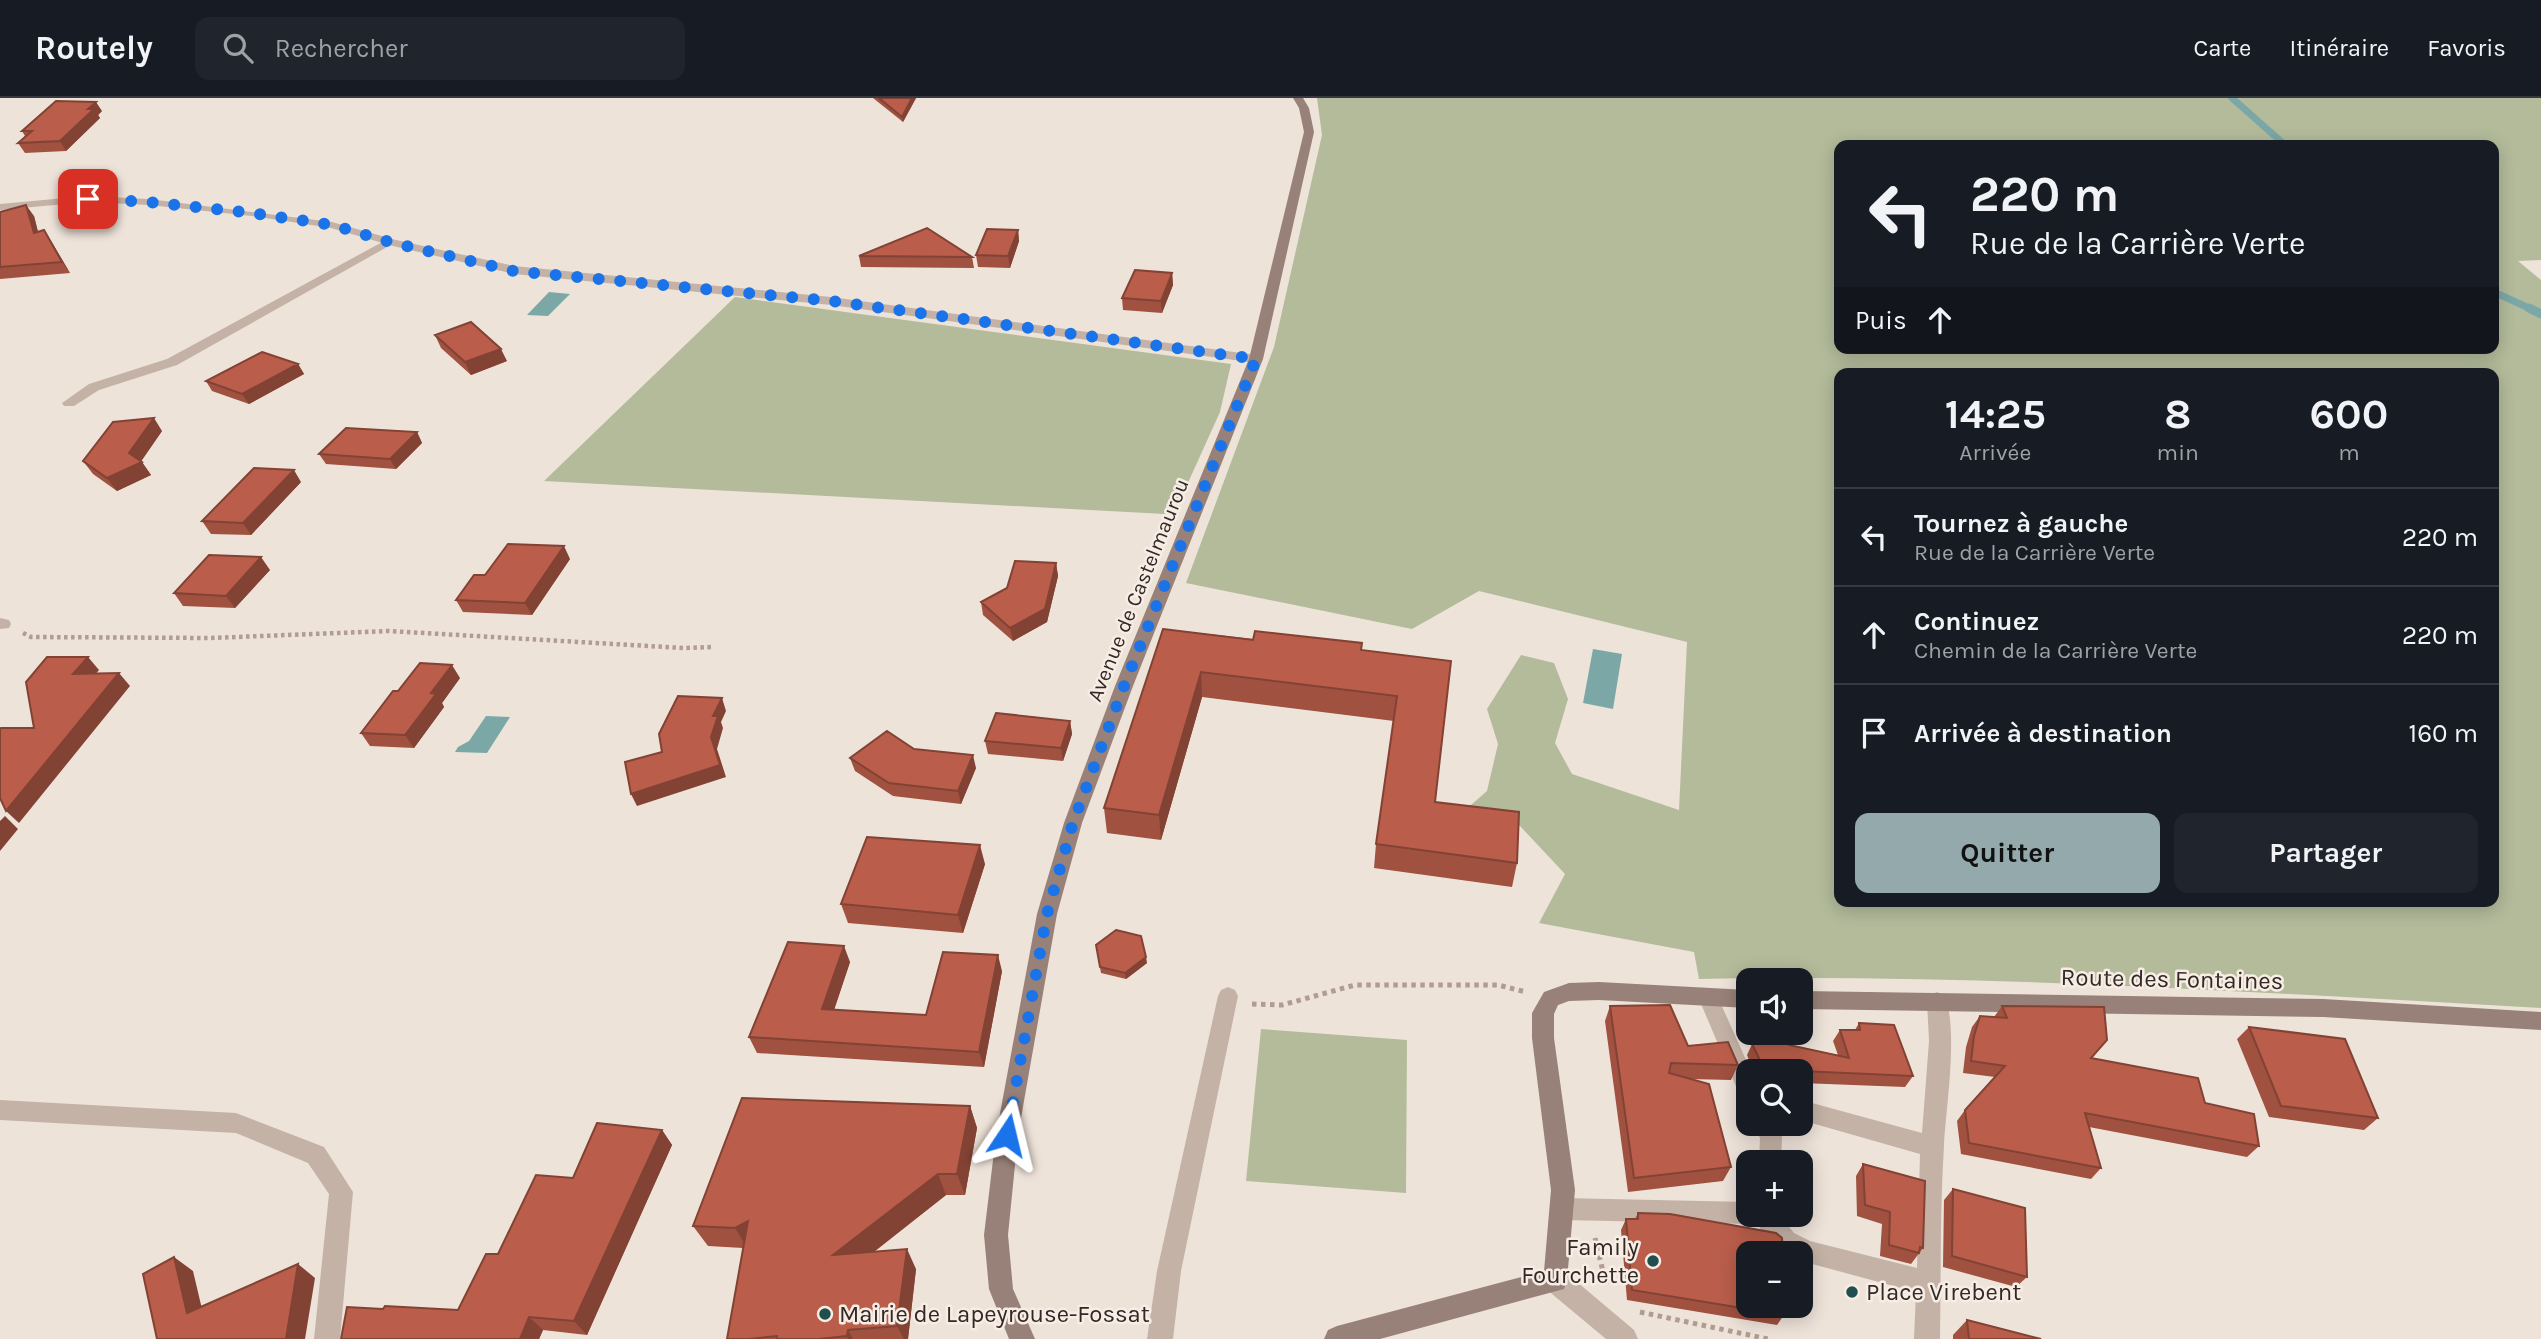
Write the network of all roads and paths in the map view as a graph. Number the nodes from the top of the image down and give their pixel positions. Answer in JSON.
{"nodes":[{"id":1,"x":1301,"y":103,"type":"edge"},
{"id":2,"x":0,"y":207,"type":"edge"},
{"id":3,"x":390,"y":242,"type":"junction"},
{"id":4,"x":1256,"y":359,"type":"junction"},
{"id":5,"x":69,"y":403,"type":"dead end"},
{"id":6,"x":1,"y":623,"type":"edge"},
{"id":7,"x":714,"y":647,"type":"dead end"},
{"id":8,"x":1551,"y":998,"type":"junction"},
{"id":9,"x":1227,"y":999,"type":"joint"},
{"id":10,"x":1709,"y":999,"type":"junction"},
{"id":11,"x":1736,"y":999,"type":"edge"},
{"id":12,"x":1813,"y":1000,"type":"edge"},
{"id":13,"x":1937,"y":1001,"type":"junction"},
{"id":14,"x":2541,"y":1021,"type":"edge"},
{"id":15,"x":1736,"y":1061,"type":"edge"},
{"id":16,"x":0,"y":1111,"type":"edge"},
{"id":17,"x":1813,"y":1113,"type":"edge"},
{"id":18,"x":1932,"y":1147,"type":"junction"},
{"id":19,"x":1563,"y":1209,"type":"junction"},
{"id":20,"x":1588,"y":1209,"type":"junction"},
{"id":21,"x":1736,"y":1213,"type":"edge"},
{"id":22,"x":1775,"y":1227,"type":"edge"},
{"id":23,"x":1555,"y":1280,"type":"junction"},
{"id":24,"x":1928,"y":1283,"type":"junction"},
{"id":25,"x":1614,"y":1294,"type":"dead end"},
{"id":26,"x":1630,"y":1308,"type":"edge"},
{"id":27,"x":1640,"y":1312,"type":"junction"},
{"id":28,"x":1646,"y":1321,"type":"dead end"},
{"id":29,"x":1738,"y":1336,"type":"edge"},
{"id":30,"x":327,"y":1339,"type":"edge"},
{"id":31,"x":1022,"y":1339,"type":"edge"},
{"id":32,"x":1160,"y":1339,"type":"edge"},
{"id":33,"x":1336,"y":1339,"type":"edge"},
{"id":34,"x":1625,"y":1339,"type":"edge"},
{"id":35,"x":1768,"y":1339,"type":"edge"},
{"id":36,"x":1927,"y":1339,"type":"edge"}],
"edges":[{"from":1,"to":4,"type":"street","name":"Avenue de Castelmaurou"},
{"from":2,"to":3,"type":"street"},
{"from":3,"to":4,"type":"street"},
{"from":3,"to":5,"type":"street"},
{"from":4,"to":31,"type":"street","name":"Avenue de Castelmaurou"},
{"from":6,"to":7,"type":"path"},
{"from":8,"to":9,"type":"path"},
{"from":8,"to":10,"type":"street"},
{"from":8,"to":19,"type":"street"},
{"from":9,"to":32,"type":"street"},
{"from":10,"to":11,"type":"street"},
{"from":10,"to":15,"type":"street"},
{"from":12,"to":13,"type":"street","name":"Route des Fontaines"},
{"from":13,"to":14,"type":"street","name":"Route des Fontaines"},
{"from":13,"to":18,"type":"street"},
{"from":16,"to":30,"type":"street"},
{"from":17,"to":18,"type":"street"},
{"from":18,"to":24,"type":"street"},
{"from":19,"to":20,"type":"street"},
{"from":19,"to":23,"type":"street"},
{"from":20,"to":21,"type":"street"},
{"from":20,"to":25,"type":"path"},
{"from":22,"to":24,"type":"street"},
{"from":23,"to":33,"type":"street"},
{"from":23,"to":34,"type":"street"},
{"from":24,"to":36,"type":"street"},
{"from":26,"to":27,"type":"path"},
{"from":27,"to":28,"type":"path"},
{"from":27,"to":29,"type":"path"},
{"from":29,"to":35,"type":"path"}]}
